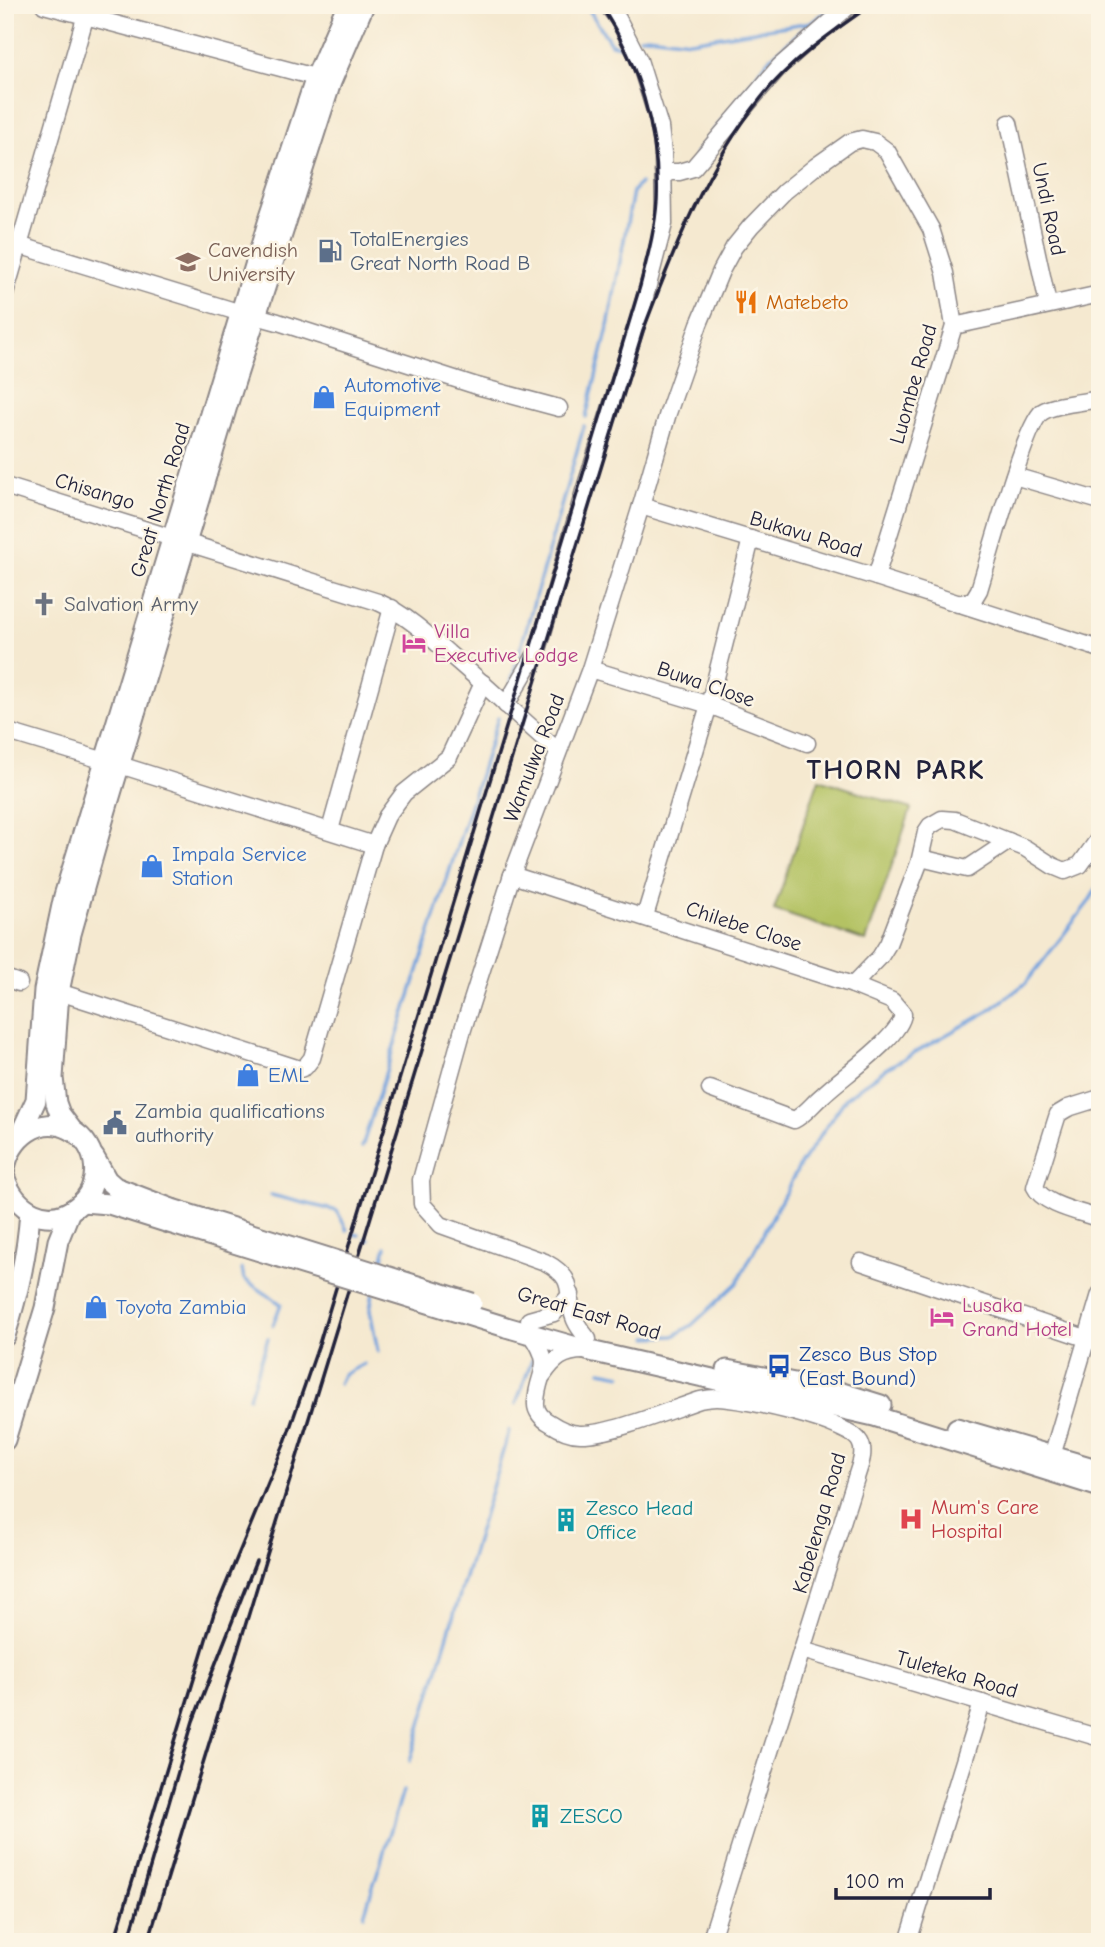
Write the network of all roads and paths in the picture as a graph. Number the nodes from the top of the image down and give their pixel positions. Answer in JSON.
{"nodes":[{"id":1,"x":44,"y":5,"type":"edge"},
{"id":2,"x":347,"y":5,"type":"edge"},
{"id":3,"x":364,"y":5,"type":"edge"},
{"id":4,"x":607,"y":5,"type":"edge"},
{"id":5,"x":850,"y":5,"type":"edge"},
{"id":6,"x":85,"y":18,"type":"junction"},
{"id":7,"x":324,"y":79,"type":"junction"},
{"id":8,"x":1009,"y":123,"type":"dead end"},
{"id":9,"x":868,"y":139,"type":"joint"},
{"id":10,"x":663,"y":172,"type":"junction"},
{"id":11,"x":13,"y":244,"type":"edge"},
{"id":12,"x":1100,"y":293,"type":"edge"},
{"id":13,"x":5,"y":294,"type":"edge"},
{"id":14,"x":1048,"y":304,"type":"junction"},
{"id":15,"x":248,"y":315,"type":"junction"},
{"id":16,"x":954,"y":326,"type":"junction"},
{"id":17,"x":1100,"y":399,"type":"edge"},
{"id":18,"x":559,"y":408,"type":"dead end"},
{"id":19,"x":1014,"y":475,"type":"junction"},
{"id":20,"x":5,"y":486,"type":"edge"},
{"id":21,"x":1100,"y":501,"type":"edge"},
{"id":22,"x":641,"y":506,"type":"junction"},
{"id":23,"x":180,"y":539,"type":"junction"},
{"id":24,"x":751,"y":540,"type":"junction"},
{"id":25,"x":876,"y":577,"type":"junction"},
{"id":26,"x":958,"y":604,"type":"junction"},
{"id":27,"x":392,"y":608,"type":"junction"},
{"id":28,"x":1100,"y":649,"type":"edge"},
{"id":29,"x":590,"y":669,"type":"junction"},
{"id":30,"x":483,"y":683,"type":"junction"},
{"id":31,"x":506,"y":705,"type":"junction"},
{"id":32,"x":709,"y":705,"type":"junction"},
{"id":33,"x":5,"y":732,"type":"edge"},
{"id":34,"x":807,"y":743,"type":"dead end"},
{"id":35,"x":558,"y":751,"type":"junction"},
{"id":36,"x":112,"y":763,"type":"junction"},
{"id":37,"x":330,"y":830,"type":"junction"},
{"id":38,"x":1100,"y":837,"type":"edge"},
{"id":39,"x":1009,"y":841,"type":"junction"},
{"id":40,"x":374,"y":845,"type":"junction"},
{"id":41,"x":921,"y":858,"type":"junction"},
{"id":42,"x":512,"y":875,"type":"junction"},
{"id":43,"x":645,"y":916,"type":"junction"},
{"id":44,"x":853,"y":985,"type":"junction"},
{"id":45,"x":59,"y":992,"type":"junction"},
{"id":46,"x":710,"y":1089,"type":"dead end"},
{"id":47,"x":1100,"y":1098,"type":"edge"},
{"id":48,"x":72,"y":1130,"type":"junction"},
{"id":49,"x":19,"y":1137,"type":"junction"},
{"id":50,"x":90,"y":1150,"type":"junction"},
{"id":51,"x":6,"y":1161,"type":"edge"},
{"id":52,"x":5,"y":1169,"type":"edge"},
{"id":53,"x":5,"y":1178,"type":"edge"},
{"id":54,"x":18,"y":1205,"type":"edge"},
{"id":55,"x":76,"y":1207,"type":"junction"},
{"id":56,"x":170,"y":1216,"type":"junction"},
{"id":57,"x":1100,"y":1219,"type":"edge"},
{"id":58,"x":861,"y":1262,"type":"dead end"},
{"id":59,"x":571,"y":1294,"type":"junction"},
{"id":60,"x":1100,"y":1294,"type":"edge"},
{"id":61,"x":531,"y":1328,"type":"junction"},
{"id":62,"x":5,"y":1336,"type":"edge"},
{"id":63,"x":1093,"y":1341,"type":"edge"},
{"id":64,"x":589,"y":1345,"type":"junction"},
{"id":65,"x":543,"y":1375,"type":"junction"},
{"id":66,"x":5,"y":1440,"type":"edge"},
{"id":67,"x":1052,"y":1456,"type":"junction"},
{"id":68,"x":1100,"y":1470,"type":"edge"},
{"id":69,"x":1100,"y":1487,"type":"edge"},
{"id":70,"x":802,"y":1650,"type":"junction"},
{"id":71,"x":982,"y":1703,"type":"junction"},
{"id":72,"x":1100,"y":1738,"type":"edge"},
{"id":73,"x":710,"y":1942,"type":"edge"},
{"id":74,"x":908,"y":1942,"type":"edge"}],
"edges":[{"from":1,"to":6,"type":"street"},
{"from":2,"to":7,"type":"main road","name":"Great North Road"},
{"from":3,"to":7,"type":"main road","name":"Great North Road"},
{"from":4,"to":10,"type":"street"},
{"from":5,"to":10,"type":"street"},
{"from":6,"to":7,"type":"street"},
{"from":6,"to":11,"type":"street"},
{"from":7,"to":15,"type":"main road","name":"Great North Road"},
{"from":8,"to":14,"type":"street","name":"Undi Road"},
{"from":9,"to":16,"type":"street","name":"Luombe Road"},
{"from":9,"to":22,"type":"street","name":"Wamulwa Road"},
{"from":10,"to":31,"type":"street"},
{"from":11,"to":13,"type":"street"},
{"from":11,"to":15,"type":"street"},
{"from":12,"to":14,"type":"street"},
{"from":14,"to":16,"type":"street"},
{"from":15,"to":18,"type":"street"},
{"from":15,"to":23,"type":"main road","name":"Great North Road"},
{"from":15,"to":23,"type":"main road","name":"Great North Road"},
{"from":16,"to":25,"type":"street","name":"Luombe Road"},
{"from":17,"to":19,"type":"street"},
{"from":19,"to":21,"type":"street"},
{"from":19,"to":26,"type":"street"},
{"from":20,"to":23,"type":"street","name":"Chisango"},
{"from":22,"to":24,"type":"street","name":"Bukavu Road"},
{"from":22,"to":29,"type":"street","name":"Wamulwa Road"},
{"from":23,"to":27,"type":"street","name":"Chisango"},
{"from":23,"to":36,"type":"main road","name":"Great North Road"},
{"from":24,"to":25,"type":"street","name":"Bukavu Road"},
{"from":24,"to":32,"type":"street"},
{"from":25,"to":26,"type":"street","name":"Bukavu Road"},
{"from":26,"to":28,"type":"street","name":"Bukavu Road"},
{"from":27,"to":30,"type":"street","name":"Chisango"},
{"from":27,"to":37,"type":"street"},
{"from":29,"to":32,"type":"street","name":"Buwa Close"},
{"from":29,"to":35,"type":"street","name":"Wamulwa Road"},
{"from":30,"to":31,"type":"street","name":"Chisango"},
{"from":30,"to":40,"type":"street"},
{"from":31,"to":35,"type":"street","name":"Chisango"},
{"from":32,"to":34,"type":"street","name":"Buwa Close"},
{"from":32,"to":43,"type":"street"},
{"from":33,"to":36,"type":"street"},
{"from":35,"to":42,"type":"street","name":"Wamulwa Road"},
{"from":36,"to":37,"type":"street"},
{"from":36,"to":45,"type":"main road","name":"Great North Road"},
{"from":36,"to":49,"type":"main road","name":"Great North Road"},
{"from":37,"to":40,"type":"street"},
{"from":38,"to":39,"type":"street"},
{"from":39,"to":41,"type":"street"},
{"from":39,"to":41,"type":"street"},
{"from":40,"to":45,"type":"street"},
{"from":41,"to":44,"type":"street"},
{"from":42,"to":43,"type":"street","name":"Chilebe Close"},
{"from":42,"to":59,"type":"street","name":"Wamulwa Road"},
{"from":43,"to":44,"type":"street","name":"Chilebe Close"},
{"from":44,"to":46,"type":"street","name":"Chilebe Close"},
{"from":45,"to":48,"type":"main road","name":"Great North Road"},
{"from":47,"to":57,"type":"street"},
{"from":48,"to":49,"type":"main road"},
{"from":48,"to":50,"type":"main road","name":"Great North Road"},
{"from":49,"to":51,"type":"main road","name":"Great North Road"},
{"from":50,"to":55,"type":"main road"},
{"from":50,"to":56,"type":"main road","name":"Great East Road"},
{"from":51,"to":52,"type":"main road"},
{"from":53,"to":54,"type":"main road"},
{"from":54,"to":55,"type":"main road","name":"Great East Road"},
{"from":54,"to":62,"type":"main road"},
{"from":55,"to":56,"type":"main road","name":"Great East Road"},
{"from":55,"to":66,"type":"main road"},
{"from":56,"to":61,"type":"main road","name":"Great East Road","bridge":true},
{"from":58,"to":63,"type":"street"},
{"from":59,"to":61,"type":"street"},
{"from":59,"to":64,"type":"street","name":"Wamulwa Road"},
{"from":60,"to":63,"type":"street"},
{"from":61,"to":64,"type":"main road","name":"Great East Road"},
{"from":61,"to":65,"type":"street","name":"Kabelenga Road"},
{"from":63,"to":67,"type":"street"},
{"from":64,"to":65,"type":"street"},
{"from":64,"to":67,"type":"main road","name":"Great East Road"},
{"from":64,"to":69,"type":"main road","name":"Great East Road"},
{"from":65,"to":70,"type":"street","name":"Kabelenga Road"},
{"from":67,"to":68,"type":"main road","name":"Great East Road"},
{"from":70,"to":71,"type":"street","name":"Tuleteka Road"},
{"from":70,"to":73,"type":"street","name":"Kabelenga Road"},
{"from":71,"to":72,"type":"street","name":"Tuleteka Road"},
{"from":71,"to":74,"type":"street"}]}
